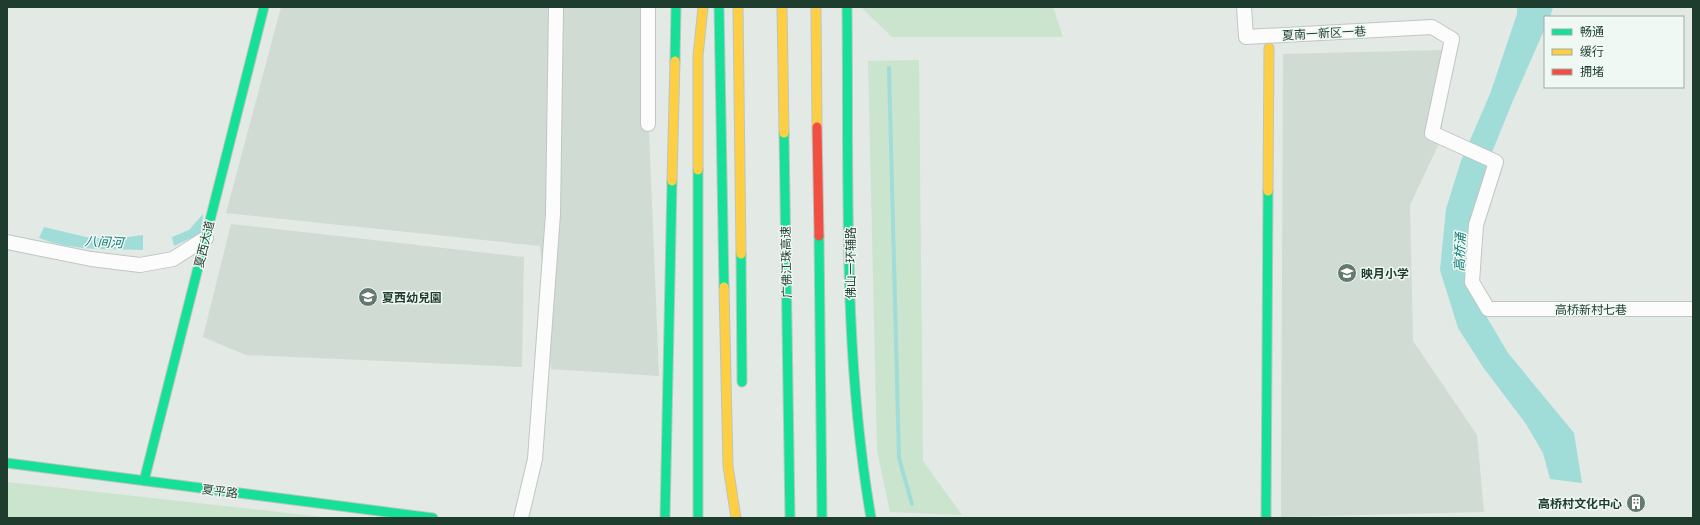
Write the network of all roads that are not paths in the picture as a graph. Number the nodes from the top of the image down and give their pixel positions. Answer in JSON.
{"nodes":[{"id":1,"x":264,"y":7,"type":"edge"},
{"id":2,"x":556,"y":7,"type":"edge"},
{"id":3,"x":648,"y":7,"type":"edge"},
{"id":4,"x":676,"y":7,"type":"edge"},
{"id":5,"x":703,"y":7,"type":"edge"},
{"id":6,"x":719,"y":7,"type":"edge"},
{"id":7,"x":738,"y":7,"type":"edge"},
{"id":8,"x":782,"y":7,"type":"edge"},
{"id":9,"x":816,"y":7,"type":"edge"},
{"id":10,"x":847,"y":7,"type":"edge"},
{"id":11,"x":1244,"y":7,"type":"edge"},
{"id":12,"x":1269,"y":48,"type":"dead end"},
{"id":13,"x":648,"y":124,"type":"dead end"},
{"id":14,"x":206,"y":238,"type":"junction"},
{"id":15,"x":7,"y":242,"type":"edge"},
{"id":16,"x":1488,"y":309,"type":"joint"},
{"id":17,"x":1693,"y":309,"type":"edge"},
{"id":18,"x":742,"y":395,"type":"dead end"},
{"id":19,"x":820,"y":421,"type":"junction"},
{"id":20,"x":7,"y":463,"type":"edge"},
{"id":21,"x":144,"y":481,"type":"junction"},
{"id":22,"x":743,"y":498,"type":"dead end"},
{"id":23,"x":433,"y":518,"type":"edge"},
{"id":24,"x":521,"y":518,"type":"edge"},
{"id":25,"x":665,"y":518,"type":"edge"},
{"id":26,"x":698,"y":518,"type":"edge"},
{"id":27,"x":736,"y":518,"type":"edge"},
{"id":28,"x":743,"y":518,"type":"edge"},
{"id":29,"x":790,"y":518,"type":"edge"},
{"id":30,"x":822,"y":518,"type":"edge"},
{"id":31,"x":831,"y":518,"type":"edge"},
{"id":32,"x":871,"y":518,"type":"edge"},
{"id":33,"x":1266,"y":518,"type":"edge"}],
"edges":[{"from":1,"to":14,"type":"main road","name":"夏西大道"},
{"from":2,"to":24,"type":"street"},
{"from":3,"to":13,"type":"street"},
{"from":4,"to":25,"type":"main road"},
{"from":5,"to":26,"type":"main road"},
{"from":6,"to":27,"type":"main road"},
{"from":7,"to":18,"type":"main road"},
{"from":8,"to":29,"type":"main road","name":"广佛江珠高速"},
{"from":9,"to":19,"type":"main road"},
{"from":10,"to":32,"type":"main road","name":"佛山一环辅路"},
{"from":11,"to":16,"type":"street","name":"夏南一新区一巷"},
{"from":12,"to":33,"type":"main road"},
{"from":14,"to":15,"type":"street"},
{"from":14,"to":21,"type":"main road","name":"夏西大道"},
{"from":16,"to":17,"type":"street","name":"高桥新村七巷"},
{"from":19,"to":30,"type":"main road"},
{"from":19,"to":31,"type":"main road"},
{"from":20,"to":21,"type":"main road","name":"夏平路"},
{"from":21,"to":23,"type":"main road","name":"夏平路"},
{"from":22,"to":28,"type":"main road"}]}
